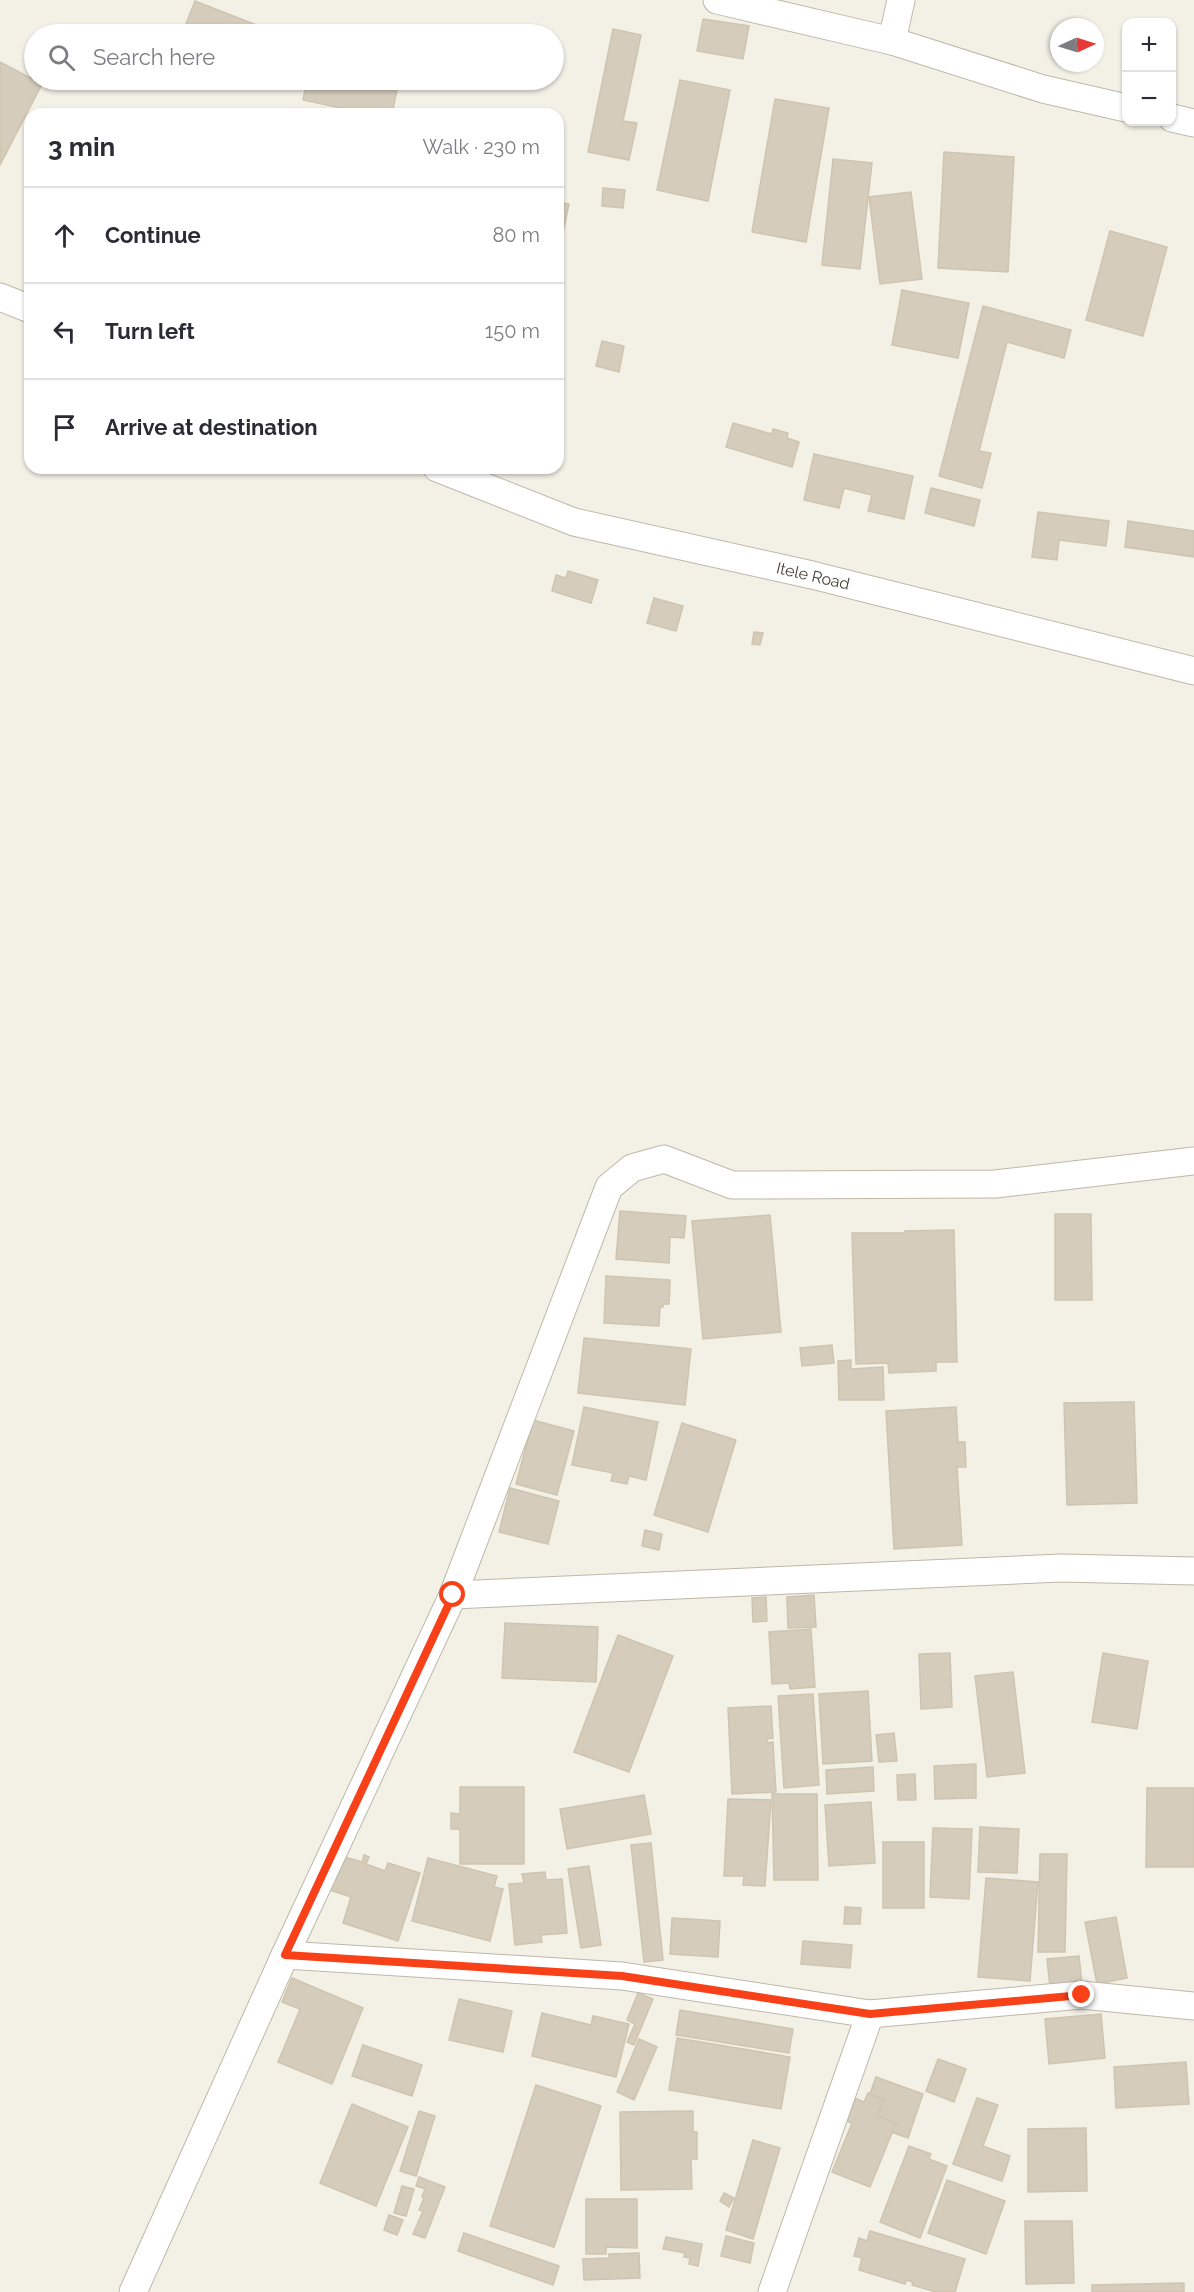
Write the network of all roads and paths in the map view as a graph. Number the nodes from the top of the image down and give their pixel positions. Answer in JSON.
{"nodes":[{"id":1,"x":717,"y":0,"type":"edge"},
{"id":2,"x":901,"y":0,"type":"edge"},
{"id":3,"x":892,"y":41,"type":"junction"},
{"id":4,"x":1122,"y":107,"type":"edge"},
{"id":5,"x":1176,"y":119,"type":"edge"},
{"id":6,"x":1194,"y":123,"type":"edge"},
{"id":7,"x":0,"y":297,"type":"edge"},
{"id":8,"x":24,"y":307,"type":"edge"},
{"id":9,"x":452,"y":474,"type":"edge"},
{"id":10,"x":1194,"y":670,"type":"edge"},
{"id":11,"x":1194,"y":1161,"type":"edge"},
{"id":12,"x":1194,"y":1571,"type":"edge"},
{"id":13,"x":453,"y":1595,"type":"junction"},
{"id":14,"x":285,"y":1955,"type":"junction"},
{"id":15,"x":1194,"y":2006,"type":"edge"},
{"id":16,"x":870,"y":2014,"type":"junction"},
{"id":17,"x":133,"y":2292,"type":"edge"},
{"id":18,"x":772,"y":2292,"type":"edge"}],
"edges":[{"from":1,"to":3,"type":"street"},
{"from":2,"to":3,"type":"street"},
{"from":3,"to":4,"type":"street"},
{"from":5,"to":6,"type":"street"},
{"from":7,"to":8,"type":"street"},
{"from":9,"to":10,"type":"street","name":"Itele Road"},
{"from":11,"to":13,"type":"street"},
{"from":12,"to":13,"type":"street"},
{"from":13,"to":14,"type":"street"},
{"from":14,"to":16,"type":"street"},
{"from":14,"to":17,"type":"street"},
{"from":15,"to":16,"type":"street"},
{"from":16,"to":18,"type":"street"}]}
